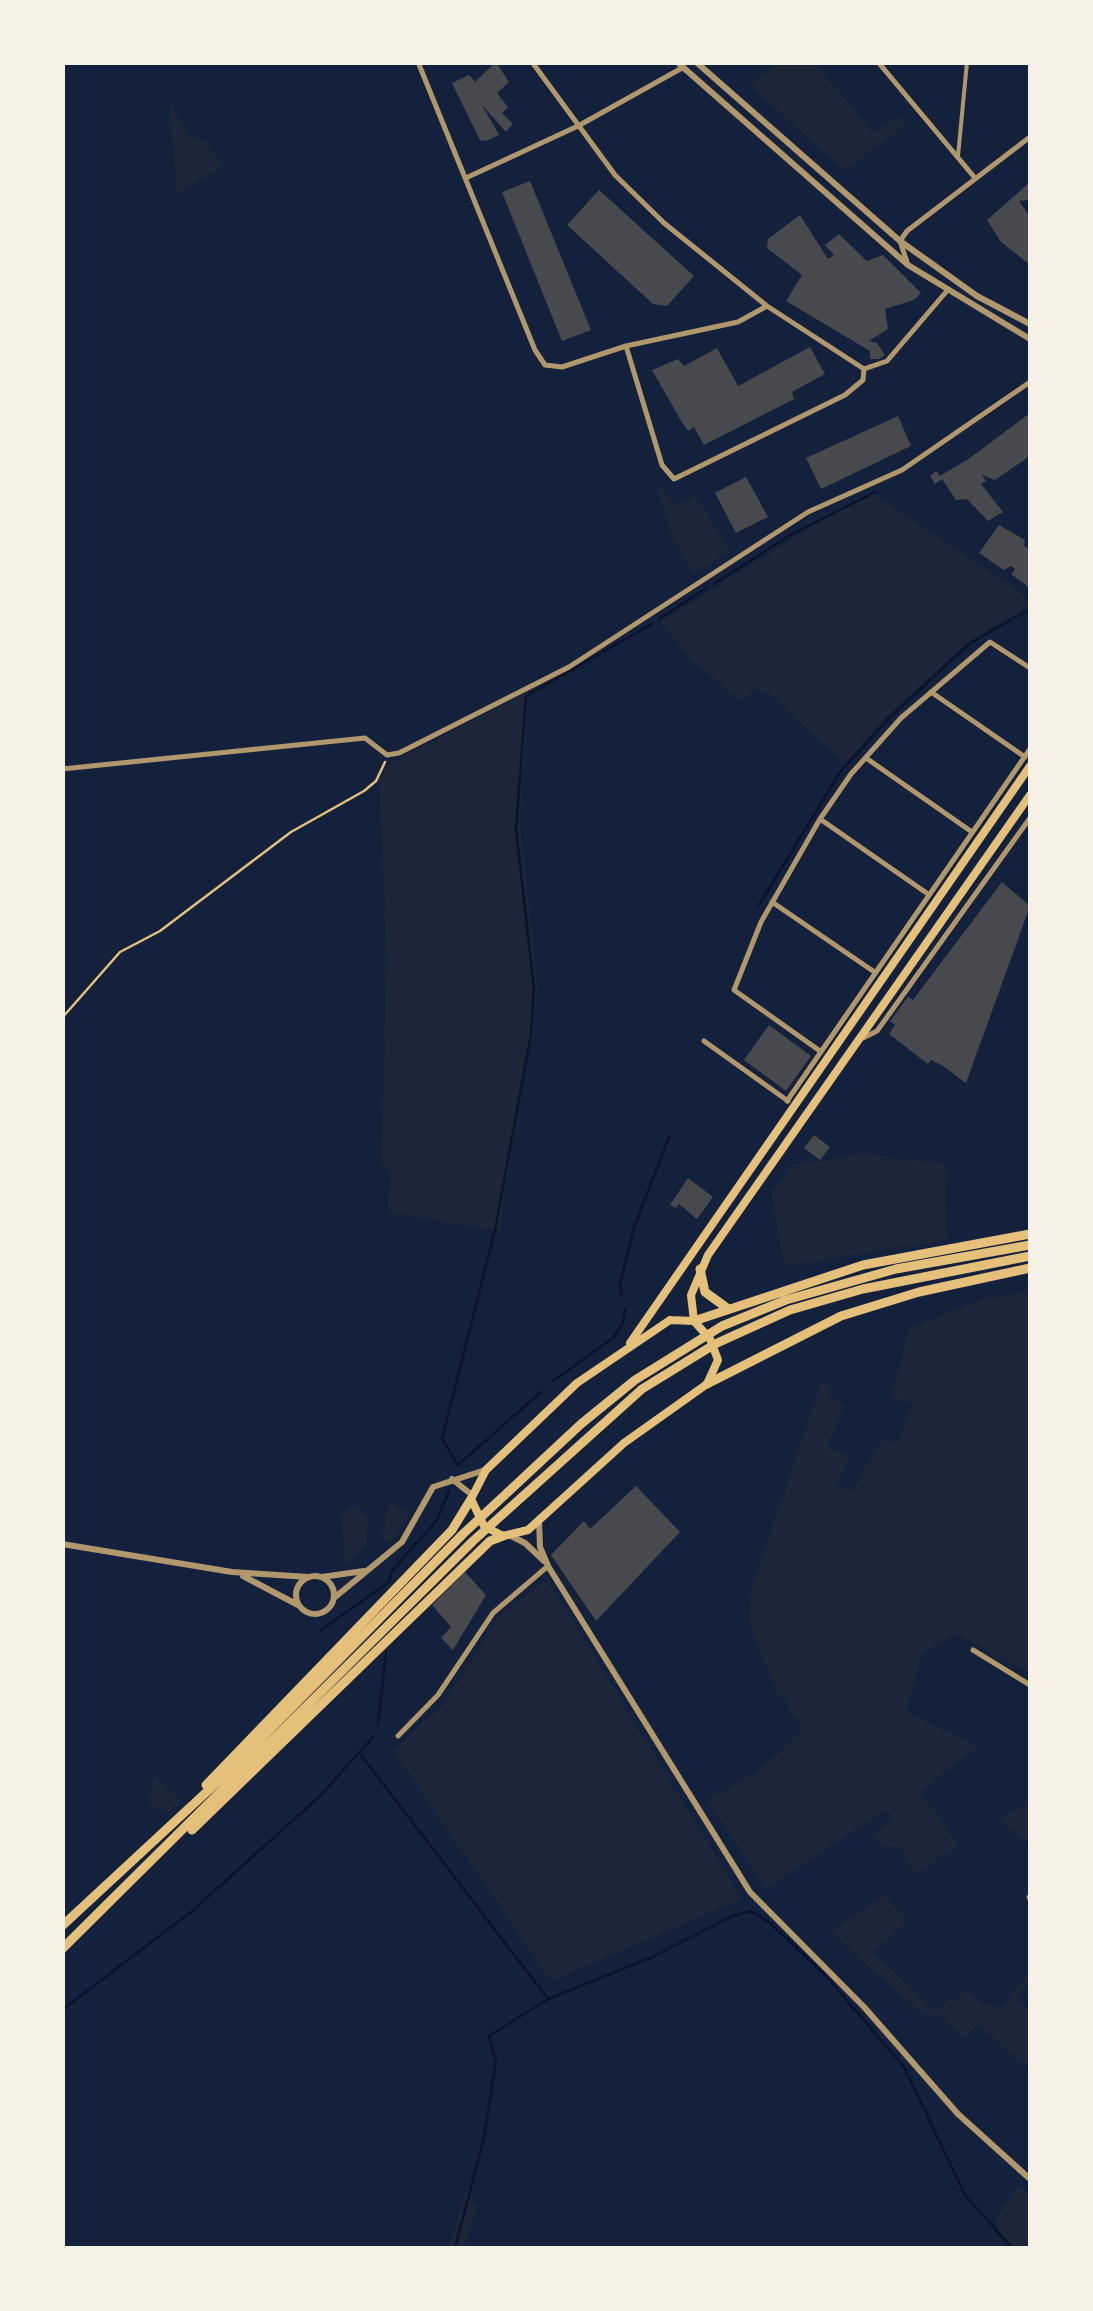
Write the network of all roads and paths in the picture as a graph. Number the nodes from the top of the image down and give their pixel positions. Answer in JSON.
{"nodes":[{"id":1,"x":418,"y":62,"type":"edge"},
{"id":2,"x":532,"y":62,"type":"edge"},
{"id":3,"x":696,"y":62,"type":"edge"},
{"id":4,"x":878,"y":62,"type":"edge"},
{"id":5,"x":967,"y":62,"type":"edge"},
{"id":6,"x":680,"y":65,"type":"edge"},
{"id":7,"x":578,"y":126,"type":"junction"},
{"id":8,"x":1030,"y":137,"type":"edge"},
{"id":9,"x":958,"y":156,"type":"junction"},
{"id":10,"x":468,"y":177,"type":"junction"},
{"id":11,"x":975,"y":178,"type":"junction"},
{"id":12,"x":900,"y":242,"type":"junction"},
{"id":13,"x":908,"y":265,"type":"junction"},
{"id":14,"x":946,"y":292,"type":"junction"},
{"id":15,"x":767,"y":306,"type":"junction"},
{"id":16,"x":1030,"y":324,"type":"edge"},
{"id":17,"x":1030,"y":339,"type":"edge"},
{"id":18,"x":626,"y":346,"type":"junction"},
{"id":19,"x":864,"y":369,"type":"junction"},
{"id":20,"x":1030,"y":382,"type":"edge"},
{"id":21,"x":1030,"y":668,"type":"edge"},
{"id":22,"x":931,"y":692,"type":"junction"},
{"id":23,"x":1030,"y":749,"type":"edge"},
{"id":24,"x":388,"y":756,"type":"junction"},
{"id":25,"x":1025,"y":757,"type":"junction"},
{"id":26,"x":866,"y":758,"type":"junction"},
{"id":27,"x":1030,"y":766,"type":"edge"},
{"id":28,"x":62,"y":769,"type":"edge"},
{"id":29,"x":1030,"y":795,"type":"edge"},
{"id":30,"x":1030,"y":818,"type":"edge"},
{"id":31,"x":820,"y":819,"type":"junction"},
{"id":32,"x":972,"y":832,"type":"junction"},
{"id":33,"x":928,"y":894,"type":"junction"},
{"id":34,"x":772,"y":902,"type":"junction"},
{"id":35,"x":873,"y":972,"type":"junction"},
{"id":36,"x":62,"y":1018,"type":"edge"},
{"id":37,"x":704,"y":1041,"type":"dead end"},
{"id":38,"x":856,"y":1041,"type":"junction"},
{"id":39,"x":820,"y":1051,"type":"junction"},
{"id":40,"x":791,"y":1103,"type":"junction"},
{"id":41,"x":1030,"y":1234,"type":"edge"},
{"id":42,"x":1030,"y":1245,"type":"edge"},
{"id":43,"x":1030,"y":1256,"type":"edge"},
{"id":44,"x":1030,"y":1268,"type":"edge"},
{"id":45,"x":700,"y":1270,"type":"junction"},
{"id":46,"x":730,"y":1309,"type":"junction"},
{"id":47,"x":694,"y":1321,"type":"junction"},
{"id":48,"x":630,"y":1343,"type":"junction"},
{"id":49,"x":707,"y":1384,"type":"junction"},
{"id":50,"x":486,"y":1470,"type":"junction"},
{"id":51,"x":450,"y":1479,"type":"junction"},
{"id":52,"x":471,"y":1497,"type":"junction"},
{"id":53,"x":540,"y":1521,"type":"junction"},
{"id":54,"x":507,"y":1536,"type":"junction"},
{"id":55,"x":62,"y":1544,"type":"edge"},
{"id":56,"x":548,"y":1566,"type":"junction"},
{"id":57,"x":365,"y":1570,"type":"junction"},
{"id":58,"x":232,"y":1572,"type":"junction"},
{"id":59,"x":308,"y":1577,"type":"junction"},
{"id":60,"x":322,"y":1578,"type":"junction"},
{"id":61,"x":334,"y":1598,"type":"junction"},
{"id":62,"x":299,"y":1607,"type":"junction"},
{"id":63,"x":973,"y":1650,"type":"dead end"},
{"id":64,"x":1030,"y":1685,"type":"edge"},
{"id":65,"x":398,"y":1736,"type":"dead end"},
{"id":66,"x":188,"y":1806,"type":"junction"},
{"id":67,"x":165,"y":1849,"type":"junction"},
{"id":68,"x":62,"y":1926,"type":"edge"},
{"id":69,"x":62,"y":1949,"type":"edge"},
{"id":70,"x":1030,"y":2179,"type":"edge"}],
"edges":[{"from":1,"to":10,"type":"street"},
{"from":2,"to":7,"type":"street"},
{"from":3,"to":12,"type":"street"},
{"from":4,"to":9,"type":"street"},
{"from":5,"to":9,"type":"street"},
{"from":6,"to":7,"type":"street"},
{"from":6,"to":13,"type":"street"},
{"from":7,"to":10,"type":"street"},
{"from":7,"to":15,"type":"street"},
{"from":8,"to":11,"type":"street"},
{"from":9,"to":11,"type":"street"},
{"from":10,"to":18,"type":"street"},
{"from":11,"to":12,"type":"street"},
{"from":12,"to":13,"type":"street"},
{"from":12,"to":16,"type":"street"},
{"from":13,"to":14,"type":"street"},
{"from":14,"to":17,"type":"street"},
{"from":14,"to":19,"type":"street"},
{"from":15,"to":18,"type":"street"},
{"from":15,"to":19,"type":"street"},
{"from":18,"to":19,"type":"street"},
{"from":20,"to":24,"type":"street"},
{"from":21,"to":22,"type":"street"},
{"from":22,"to":25,"type":"street"},
{"from":22,"to":26,"type":"street"},
{"from":23,"to":25,"type":"street"},
{"from":24,"to":28,"type":"street"},
{"from":24,"to":36,"type":"path"},
{"from":25,"to":32,"type":"street"},
{"from":26,"to":31,"type":"street"},
{"from":26,"to":32,"type":"street"},
{"from":27,"to":40,"type":"main road"},
{"from":29,"to":38,"type":"main road"},
{"from":30,"to":38,"type":"street"},
{"from":31,"to":33,"type":"street"},
{"from":31,"to":34,"type":"street"},
{"from":32,"to":33,"type":"street"},
{"from":33,"to":35,"type":"street"},
{"from":34,"to":35,"type":"street"},
{"from":34,"to":39,"type":"street"},
{"from":35,"to":39,"type":"street"},
{"from":37,"to":40,"type":"street"},
{"from":38,"to":45,"type":"main road"},
{"from":39,"to":40,"type":"street"},
{"from":40,"to":48,"type":"main road"},
{"from":41,"to":46,"type":"highway"},
{"from":42,"to":66,"type":"highway"},
{"from":43,"to":67,"type":"highway"},
{"from":44,"to":49,"type":"highway"},
{"from":45,"to":46,"type":"highway"},
{"from":45,"to":47,"type":"main road"},
{"from":46,"to":47,"type":"highway"},
{"from":47,"to":48,"type":"main road"},
{"from":47,"to":49,"type":"main road"},
{"from":48,"to":50,"type":"main road"},
{"from":49,"to":53,"type":"main road"},
{"from":50,"to":51,"type":"street"},
{"from":50,"to":52,"type":"main road"},
{"from":51,"to":52,"type":"street"},
{"from":51,"to":57,"type":"street"},
{"from":52,"to":54,"type":"main road"},
{"from":52,"to":66,"type":"highway"},
{"from":53,"to":54,"type":"main road"},
{"from":53,"to":56,"type":"street"},
{"from":54,"to":56,"type":"street"},
{"from":54,"to":67,"type":"highway"},
{"from":55,"to":58,"type":"street"},
{"from":56,"to":65,"type":"street"},
{"from":56,"to":70,"type":"street"},
{"from":57,"to":60,"type":"street"},
{"from":57,"to":61,"type":"street"},
{"from":58,"to":59,"type":"street"},
{"from":58,"to":62,"type":"street"},
{"from":59,"to":60,"type":"street"},
{"from":59,"to":62,"type":"street"},
{"from":60,"to":61,"type":"street"},
{"from":61,"to":62,"type":"street"},
{"from":63,"to":64,"type":"street"},
{"from":66,"to":68,"type":"highway"},
{"from":67,"to":69,"type":"highway"}]}
